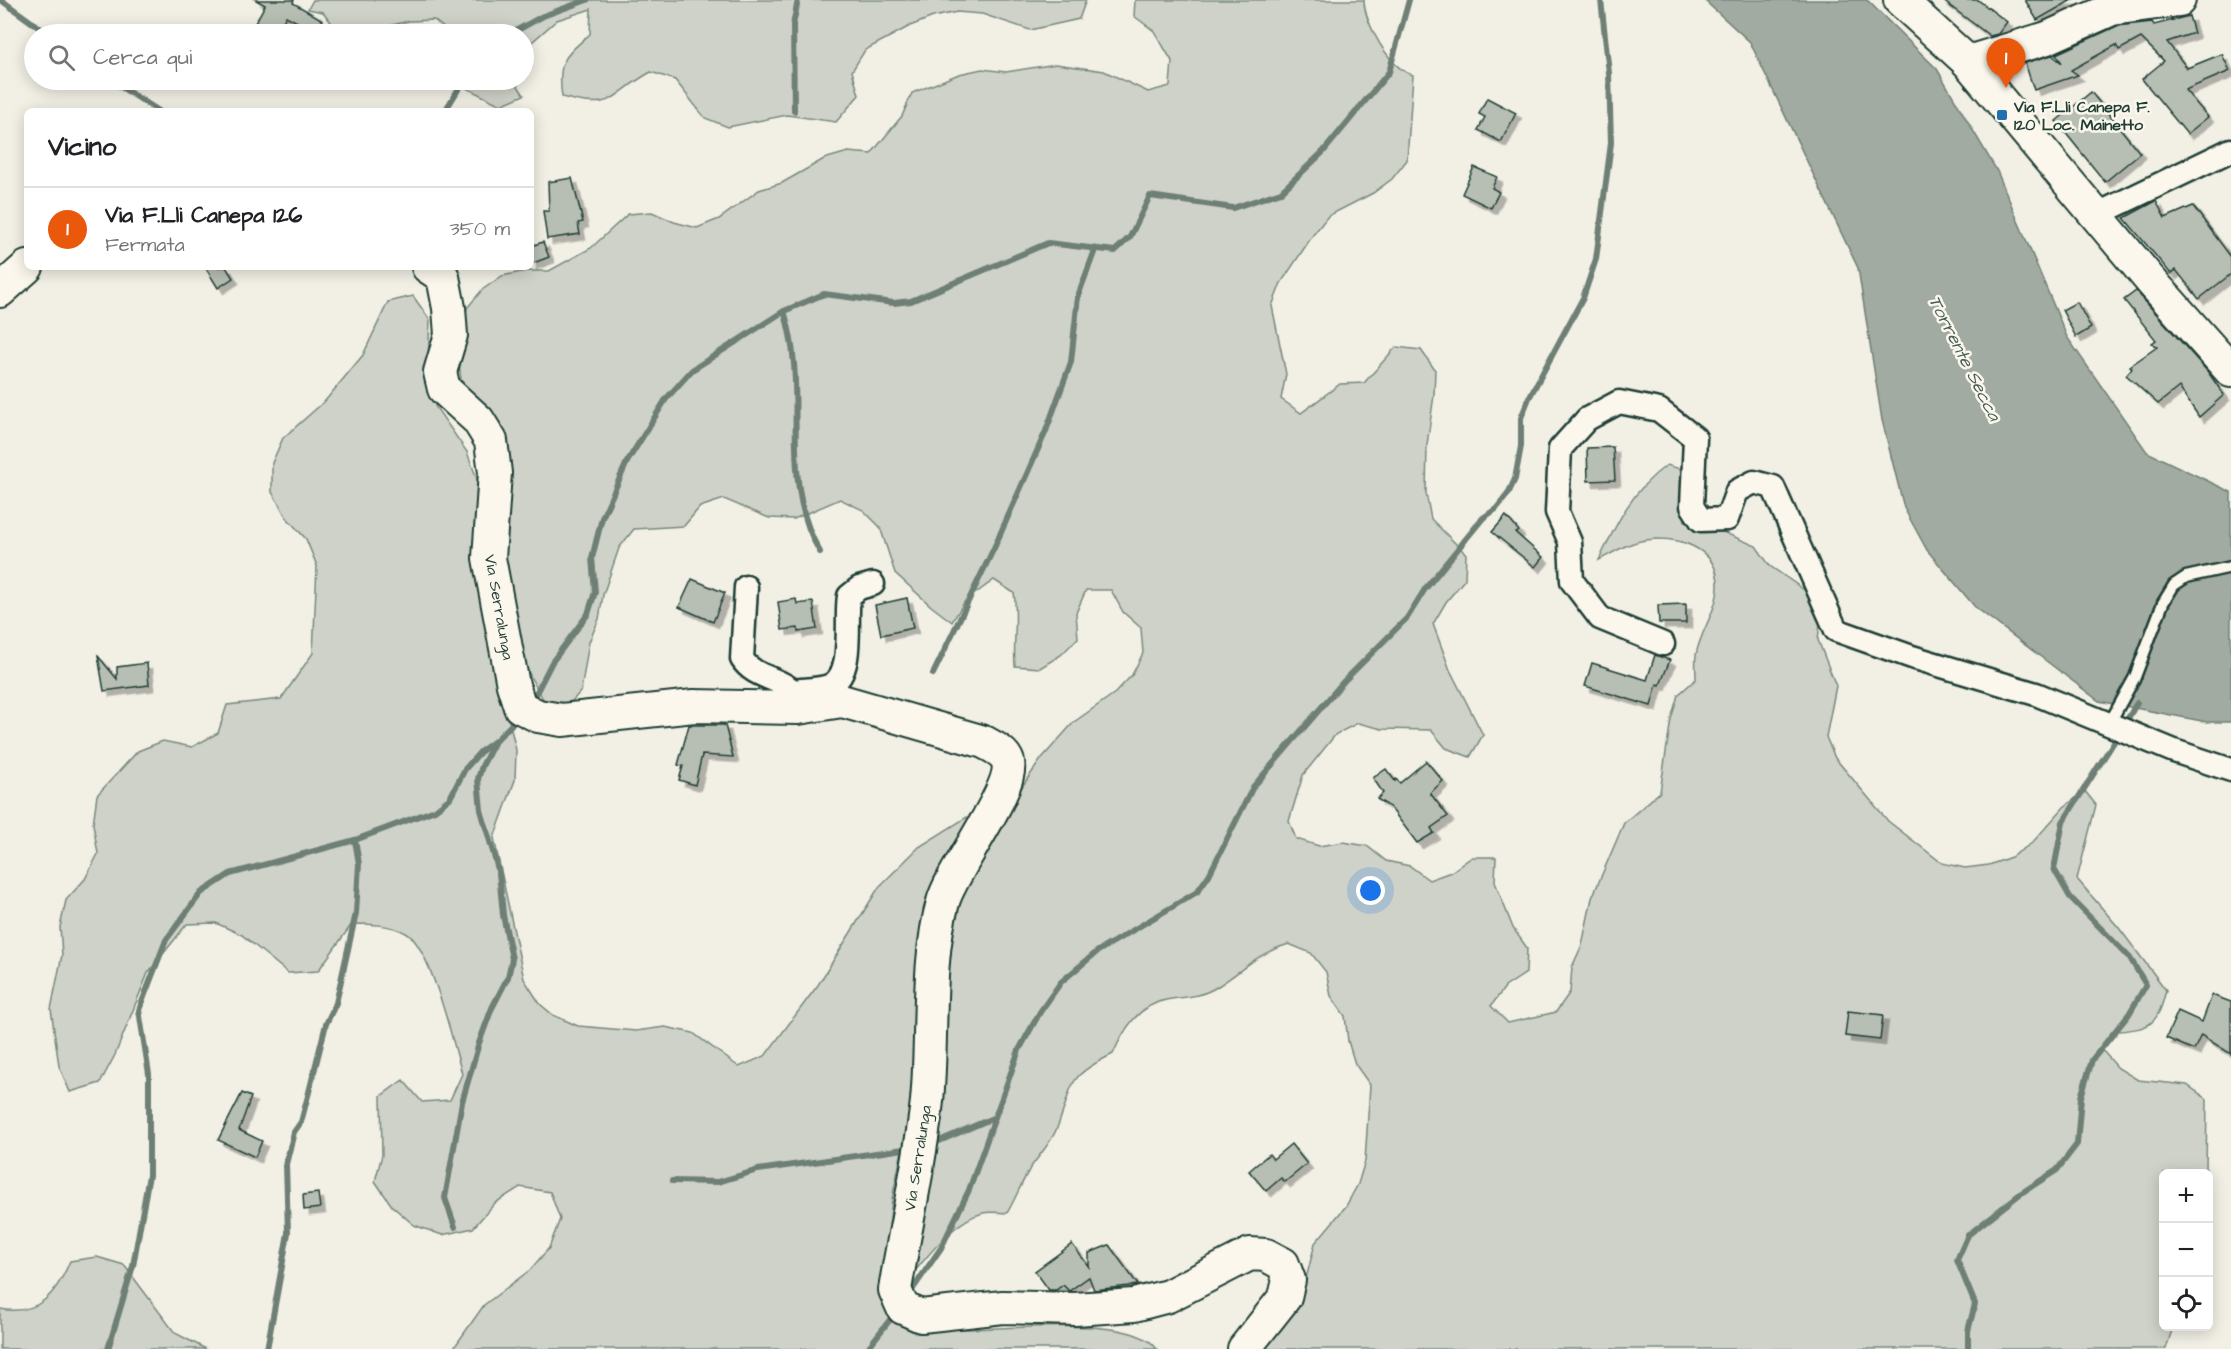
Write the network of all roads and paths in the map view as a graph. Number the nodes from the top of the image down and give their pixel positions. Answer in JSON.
{"nodes":[{"id":1,"x":1900,"y":0,"type":"edge"},
{"id":2,"x":2091,"y":0,"type":"edge"},
{"id":3,"x":2179,"y":0,"type":"edge"},
{"id":4,"x":2034,"y":42,"type":"junction"},
{"id":5,"x":1968,"y":62,"type":"junction"},
{"id":6,"x":2231,"y":150,"type":"edge"},
{"id":7,"x":2096,"y":215,"type":"junction"},
{"id":8,"x":24,"y":270,"type":"edge"},
{"id":9,"x":432,"y":270,"type":"edge"},
{"id":10,"x":0,"y":291,"type":"edge"},
{"id":11,"x":2231,"y":371,"type":"edge"},
{"id":12,"x":2231,"y":567,"type":"edge"},
{"id":13,"x":873,"y":584,"type":"dead end"},
{"id":14,"x":746,"y":587,"type":"dead end"},
{"id":15,"x":1663,"y":644,"type":"dead end"},
{"id":16,"x":789,"y":700,"type":"junction"},
{"id":17,"x":2109,"y":724,"type":"junction"},
{"id":18,"x":2231,"y":770,"type":"edge"},
{"id":19,"x":1244,"y":1349,"type":"edge"}],
"edges":[{"from":1,"to":5,"type":"street"},
{"from":2,"to":4,"type":"street"},
{"from":3,"to":4,"type":"street"},
{"from":4,"to":5,"type":"street"},
{"from":5,"to":7,"type":"street"},
{"from":6,"to":7,"type":"street"},
{"from":7,"to":11,"type":"street"},
{"from":8,"to":10,"type":"street"},
{"from":9,"to":16,"type":"street","name":"Via Serralunga"},
{"from":12,"to":17,"type":"lane"},
{"from":13,"to":16,"type":"street","name":"Via Serralunga"},
{"from":14,"to":16,"type":"street"},
{"from":15,"to":17,"type":"street"},
{"from":16,"to":19,"type":"street","name":"Via Serralunga"},
{"from":17,"to":18,"type":"street"}]}
